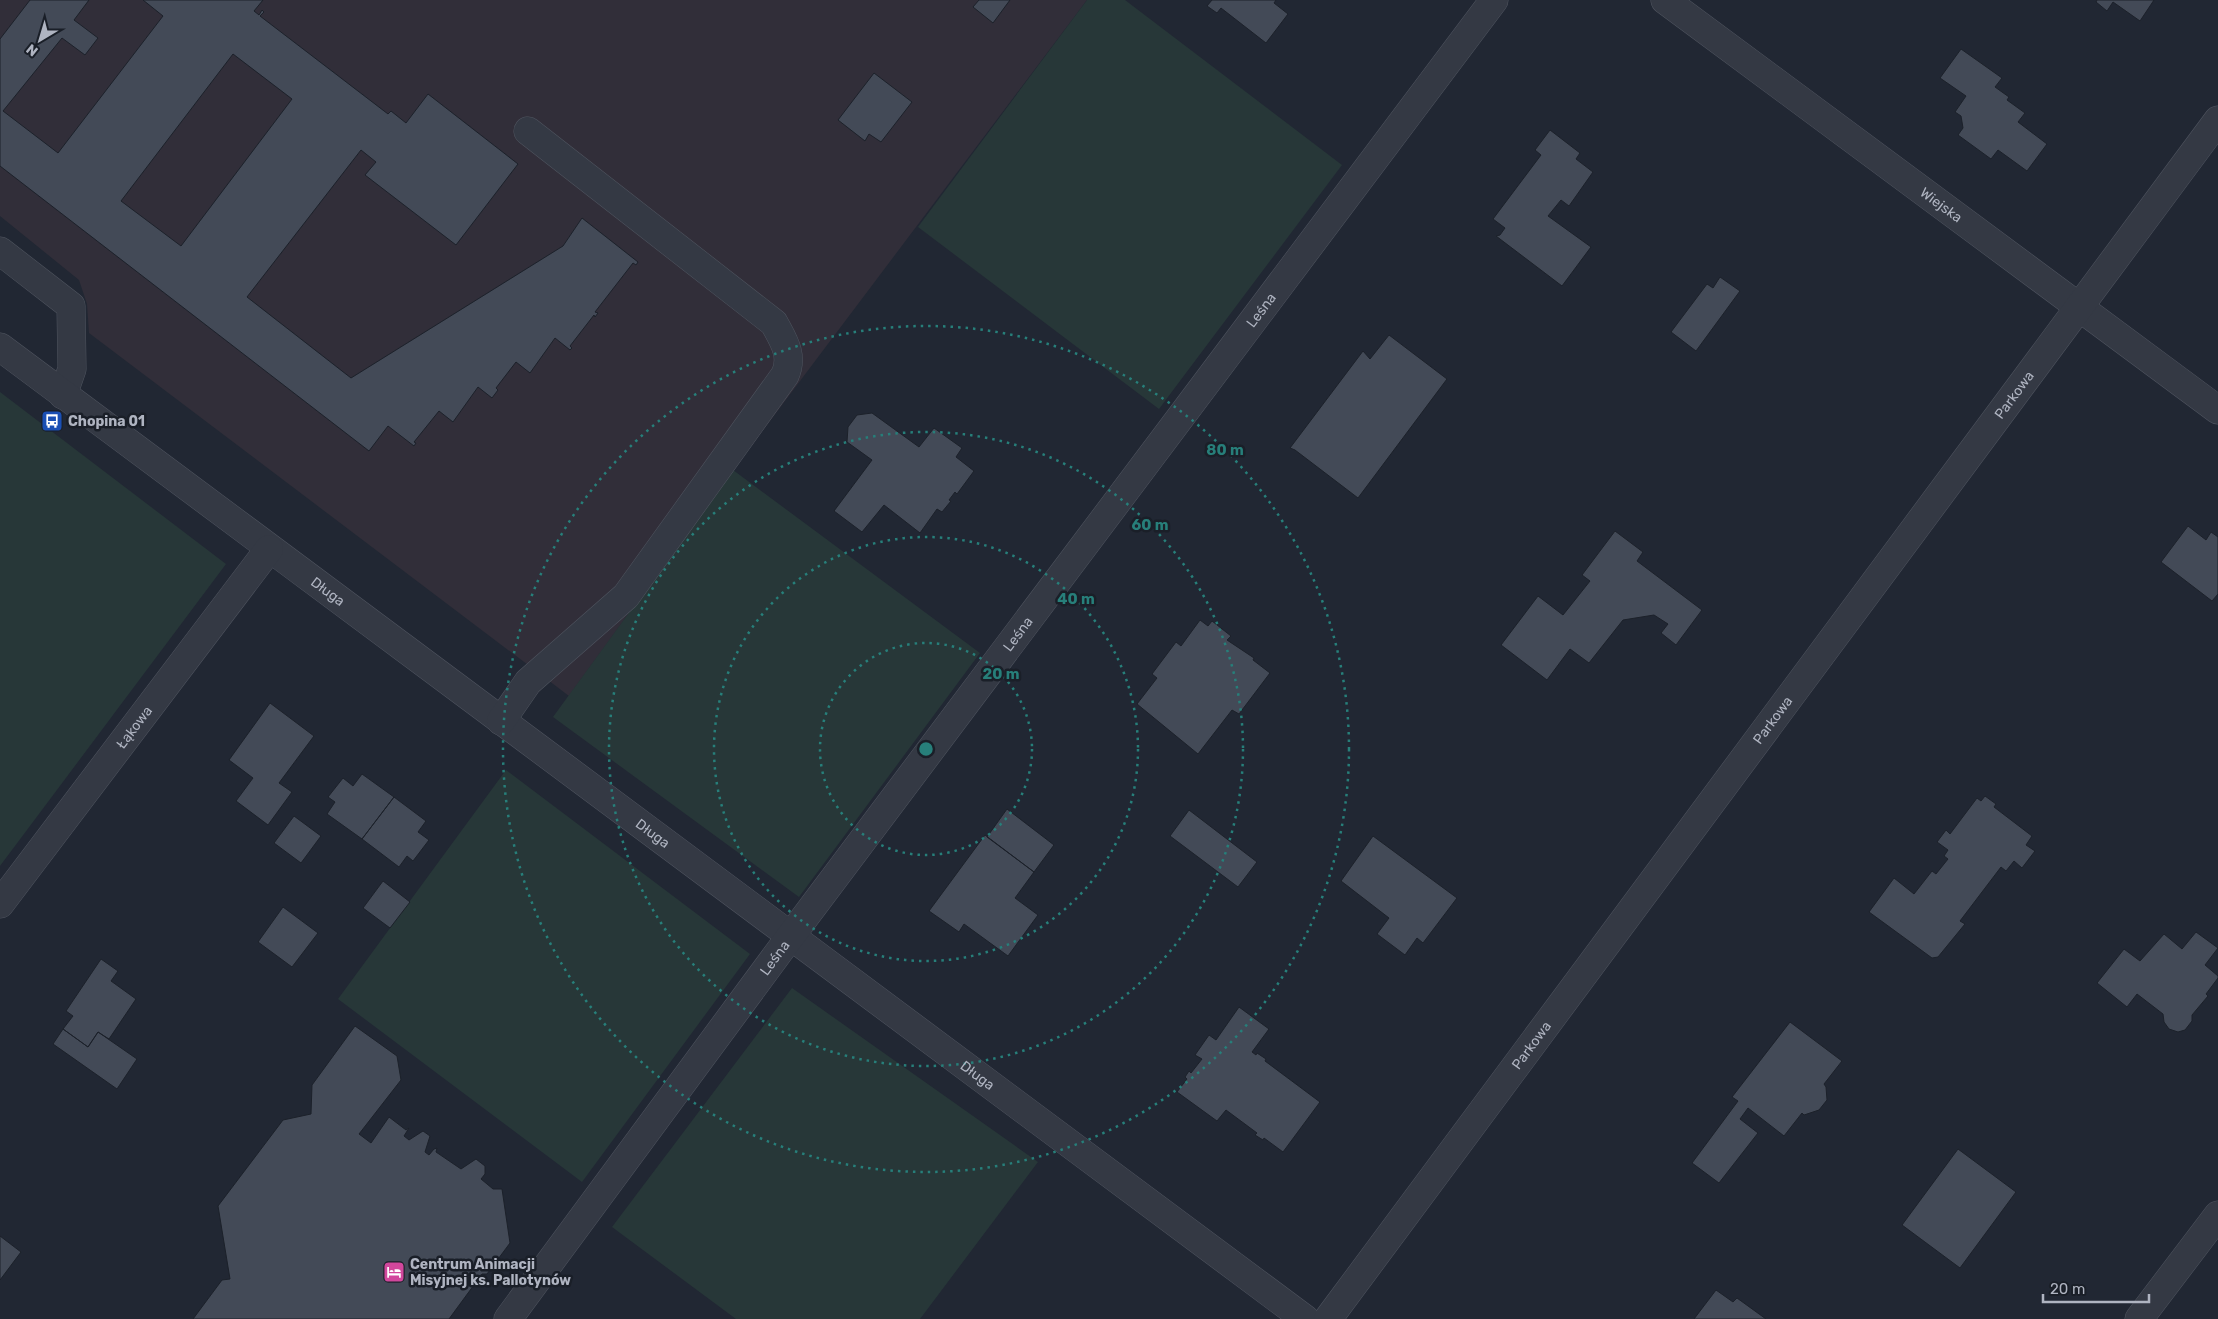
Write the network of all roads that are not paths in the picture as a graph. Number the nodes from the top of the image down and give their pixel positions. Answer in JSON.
{"nodes":[{"id":1,"x":1494,"y":0,"type":"edge"},
{"id":2,"x":1665,"y":0,"type":"edge"},
{"id":3,"x":2218,"y":120,"type":"edge"},
{"id":4,"x":528,"y":132,"type":"dead end"},
{"id":5,"x":0,"y":251,"type":"edge"},
{"id":6,"x":2078,"y":306,"type":"junction"},
{"id":7,"x":0,"y":347,"type":"edge"},
{"id":8,"x":63,"y":395,"type":"junction"},
{"id":9,"x":2218,"y":410,"type":"edge"},
{"id":10,"x":269,"y":549,"type":"junction"},
{"id":11,"x":501,"y":720,"type":"junction"},
{"id":12,"x":0,"y":904,"type":"edge"},
{"id":13,"x":790,"y":937,"type":"junction"},
{"id":14,"x":2218,"y":1215,"type":"edge"},
{"id":15,"x":508,"y":1319,"type":"edge"},
{"id":16,"x":1305,"y":1319,"type":"edge"},
{"id":17,"x":1328,"y":1319,"type":"edge"},
{"id":18,"x":2139,"y":1319,"type":"edge"}],
"edges":[{"from":1,"to":13,"type":"street","name":"Leśna"},
{"from":2,"to":6,"type":"street","name":"Wiejska"},
{"from":3,"to":6,"type":"street","name":"Parkowa"},
{"from":4,"to":11,"type":"street"},
{"from":5,"to":8,"type":"street"},
{"from":6,"to":9,"type":"street","name":"Wiejska"},
{"from":6,"to":17,"type":"street","name":"Parkowa"},
{"from":7,"to":8,"type":"street","name":"Długa"},
{"from":8,"to":10,"type":"street","name":"Długa"},
{"from":10,"to":11,"type":"street","name":"Długa"},
{"from":10,"to":12,"type":"street","name":"Łąkowa"},
{"from":11,"to":13,"type":"street","name":"Długa"},
{"from":13,"to":15,"type":"street","name":"Leśna"},
{"from":13,"to":16,"type":"street","name":"Długa"},
{"from":14,"to":18,"type":"street"}]}
